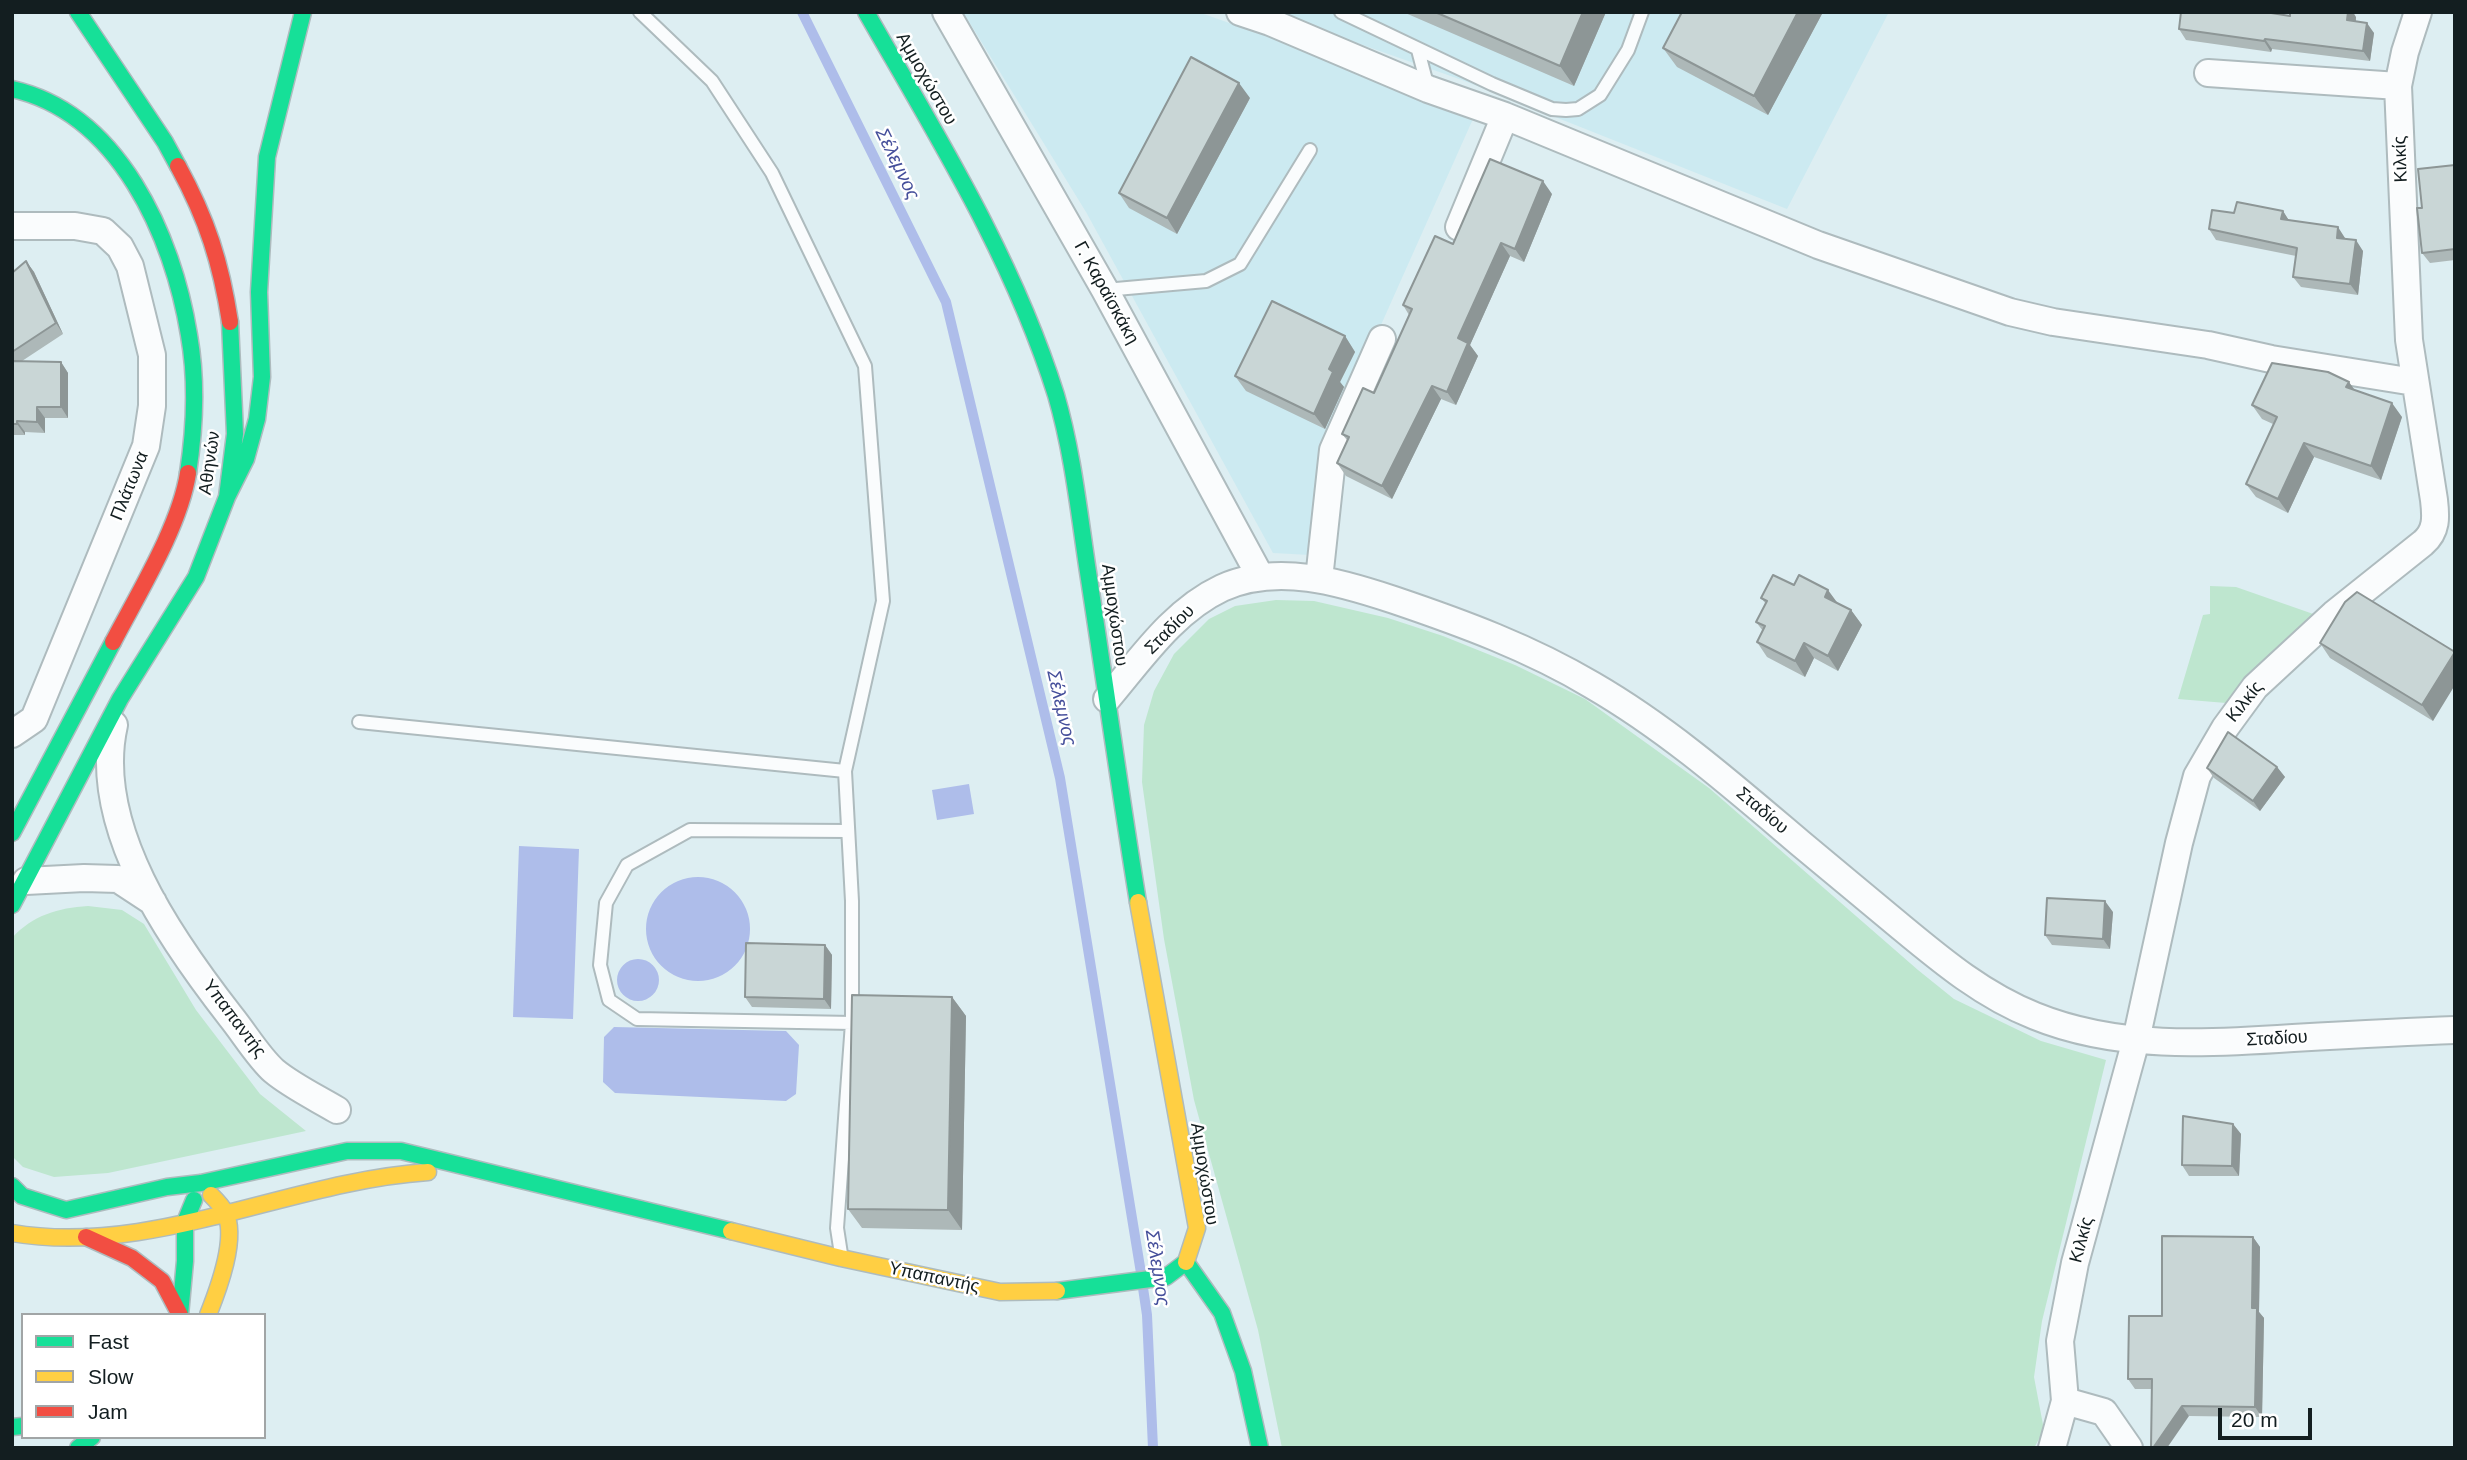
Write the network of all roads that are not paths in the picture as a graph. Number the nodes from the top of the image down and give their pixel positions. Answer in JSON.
{"nodes":[{"id":1,"x":78,"y":12,"type":"edge"},
{"id":2,"x":303,"y":12,"type":"edge"},
{"id":3,"x":640,"y":12,"type":"edge"},
{"id":4,"x":866,"y":12,"type":"edge"},
{"id":5,"x":946,"y":12,"type":"edge"},
{"id":6,"x":1240,"y":12,"type":"edge"},
{"id":7,"x":1341,"y":12,"type":"edge"},
{"id":8,"x":1642,"y":12,"type":"edge"},
{"id":9,"x":2418,"y":12,"type":"edge"},
{"id":10,"x":1418,"y":50,"type":"junction"},
{"id":11,"x":2208,"y":73,"type":"dead end"},
{"id":12,"x":2398,"y":86,"type":"junction"},
{"id":13,"x":12,"y":89,"type":"edge"},
{"id":14,"x":1428,"y":89,"type":"junction"},
{"id":15,"x":1505,"y":117,"type":"junction"},
{"id":16,"x":1310,"y":150,"type":"dead end"},
{"id":17,"x":12,"y":226,"type":"edge"},
{"id":18,"x":1459,"y":227,"type":"edge"},
{"id":19,"x":1105,"y":290,"type":"junction"},
{"id":20,"x":1382,"y":339,"type":"dead end"},
{"id":21,"x":2414,"y":382,"type":"junction"},
{"id":22,"x":227,"y":497,"type":"junction"},
{"id":23,"x":1260,"y":576,"type":"junction"},
{"id":24,"x":1319,"y":579,"type":"junction"},
{"id":25,"x":120,"y":699,"type":"junction"},
{"id":26,"x":1107,"y":699,"type":"junction"},
{"id":27,"x":359,"y":722,"type":"dead end"},
{"id":28,"x":12,"y":734,"type":"edge"},
{"id":29,"x":845,"y":771,"type":"junction"},
{"id":30,"x":848,"y":831,"type":"junction"},
{"id":31,"x":12,"y":834,"type":"edge"},
{"id":32,"x":26,"y":881,"type":"junction"},
{"id":33,"x":154,"y":903,"type":"junction"},
{"id":34,"x":12,"y":905,"type":"edge"},
{"id":35,"x":852,"y":1023,"type":"junction"},
{"id":36,"x":2455,"y":1030,"type":"edge"},
{"id":37,"x":2136,"y":1040,"type":"junction"},
{"id":38,"x":337,"y":1110,"type":"dead end"},
{"id":39,"x":485,"y":1170,"type":"junction"},
{"id":40,"x":201,"y":1183,"type":"junction"},
{"id":41,"x":12,"y":1186,"type":"edge"},
{"id":42,"x":226,"y":1214,"type":"junction"},
{"id":43,"x":184,"y":1222,"type":"junction"},
{"id":44,"x":12,"y":1233,"type":"edge"},
{"id":45,"x":86,"y":1237,"type":"junction"},
{"id":46,"x":841,"y":1258,"type":"junction"},
{"id":47,"x":1186,"y":1262,"type":"junction"},
{"id":48,"x":179,"y":1313,"type":"edge"},
{"id":49,"x":180,"y":1313,"type":"edge"},
{"id":50,"x":209,"y":1313,"type":"edge"},
{"id":51,"x":2065,"y":1401,"type":"junction"},
{"id":52,"x":1260,"y":1448,"type":"edge"},
{"id":53,"x":2052,"y":1448,"type":"edge"},
{"id":54,"x":2129,"y":1448,"type":"edge"}],
"edges":[{"from":1,"to":22,"type":"main road","name":"Αθηνών"},
{"from":2,"to":22,"type":"main road"},
{"from":3,"to":29,"type":"lane"},
{"from":4,"to":26,"type":"main road","name":"Αμμοχώστου"},
{"from":5,"to":19,"type":"street","name":"Γ. Καραϊσκάκη"},
{"from":6,"to":14,"type":"street"},
{"from":7,"to":10,"type":"lane"},
{"from":8,"to":10,"type":"lane"},
{"from":9,"to":12,"type":"street","name":"Κιλκίς"},
{"from":10,"to":14,"type":"lane"},
{"from":11,"to":12,"type":"street"},
{"from":12,"to":21,"type":"street","name":"Κιλκίς"},
{"from":13,"to":31,"type":"main road"},
{"from":14,"to":15,"type":"street"},
{"from":15,"to":18,"type":"street"},
{"from":15,"to":21,"type":"street"},
{"from":16,"to":19,"type":"lane"},
{"from":17,"to":28,"type":"street","name":"Πλάτωνα"},
{"from":19,"to":23,"type":"street","name":"Γ. Καραϊσκάκη"},
{"from":20,"to":24,"type":"street"},
{"from":21,"to":37,"type":"street","name":"Κιλκίς"},
{"from":22,"to":25,"type":"main road","name":"Αθηνών"},
{"from":23,"to":24,"type":"street","name":"Σταδίου"},
{"from":23,"to":26,"type":"street","name":"Σταδίου"},
{"from":24,"to":37,"type":"street","name":"Σταδίου"},
{"from":25,"to":32,"type":"main road","name":"Αθηνών"},
{"from":25,"to":33,"type":"street","name":"Υπαπαντής"},
{"from":26,"to":47,"type":"main road","name":"Αμμοχώστου"},
{"from":27,"to":29,"type":"lane"},
{"from":29,"to":30,"type":"lane"},
{"from":30,"to":35,"type":"lane"},
{"from":30,"to":35,"type":"lane"},
{"from":32,"to":33,"type":"street"},
{"from":32,"to":34,"type":"main road","name":"Αθηνών"},
{"from":33,"to":38,"type":"street","name":"Υπαπαντής"},
{"from":35,"to":46,"type":"lane"},
{"from":36,"to":37,"type":"street","name":"Σταδίου"},
{"from":37,"to":51,"type":"street","name":"Κιλκίς"},
{"from":39,"to":40,"type":"main road"},
{"from":39,"to":42,"type":"main road"},
{"from":39,"to":46,"type":"main road","name":"Υπαπαντής"},
{"from":40,"to":41,"type":"main road"},
{"from":40,"to":42,"type":"main road"},
{"from":40,"to":43,"type":"main road"},
{"from":42,"to":43,"type":"main road"},
{"from":42,"to":50,"type":"main road"},
{"from":43,"to":45,"type":"main road"},
{"from":43,"to":49,"type":"main road"},
{"from":44,"to":45,"type":"main road"},
{"from":45,"to":48,"type":"main road"},
{"from":46,"to":47,"type":"main road","name":"Υπαπαντής"},
{"from":47,"to":52,"type":"main road"},
{"from":51,"to":53,"type":"street","name":"Κιλκίς"},
{"from":51,"to":54,"type":"street"}]}
